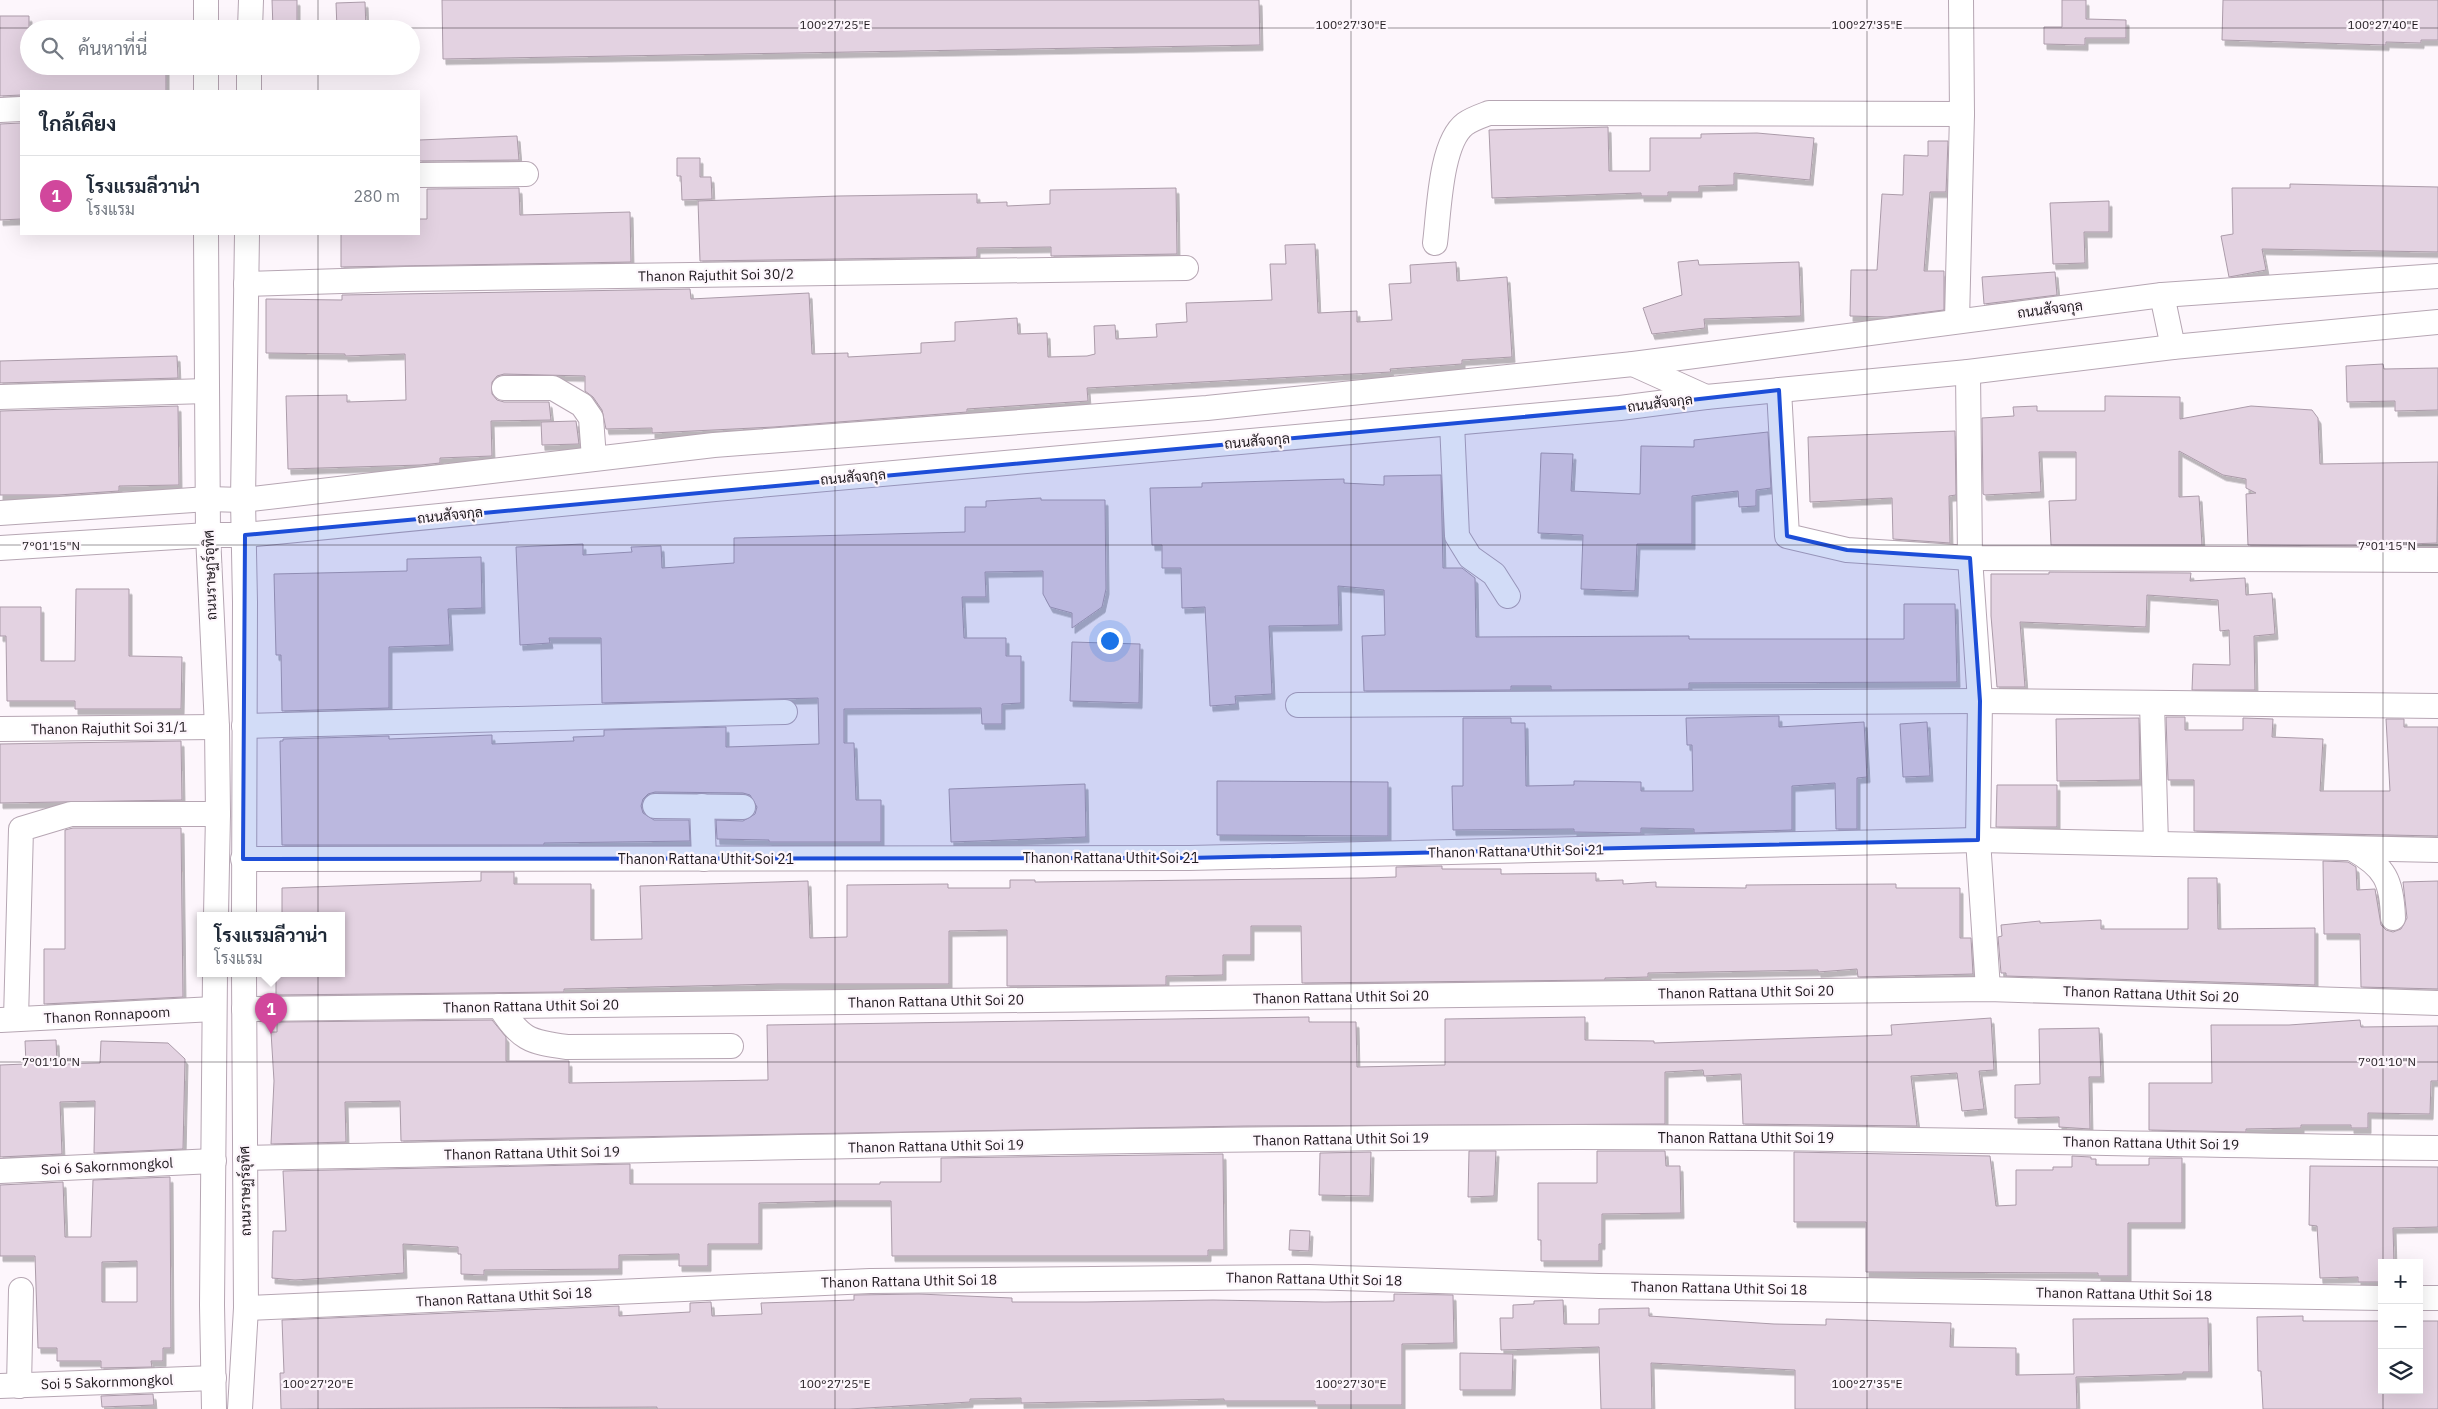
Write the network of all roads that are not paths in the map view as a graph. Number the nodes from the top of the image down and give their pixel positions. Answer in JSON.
{"nodes":[{"id":1,"x":206,"y":0,"type":"edge"},
{"id":2,"x":251,"y":0,"type":"edge"},
{"id":3,"x":1961,"y":0,"type":"edge"},
{"id":4,"x":206,"y":20,"type":"edge"},
{"id":5,"x":250,"y":20,"type":"edge"},
{"id":6,"x":206,"y":75,"type":"edge"},
{"id":7,"x":249,"y":75,"type":"edge"},
{"id":8,"x":206,"y":90,"type":"edge"},
{"id":9,"x":249,"y":90,"type":"edge"},
{"id":10,"x":20,"y":109,"type":"edge"},
{"id":11,"x":0,"y":110,"type":"edge"},
{"id":12,"x":1962,"y":114,"type":"junction"},
{"id":13,"x":526,"y":174,"type":"dead end"},
{"id":14,"x":420,"y":175,"type":"edge"},
{"id":15,"x":206,"y":235,"type":"edge"},
{"id":16,"x":247,"y":235,"type":"edge"},
{"id":17,"x":1435,"y":243,"type":"dead end"},
{"id":18,"x":1186,"y":268,"type":"dead end"},
{"id":19,"x":2438,"y":276,"type":"edge"},
{"id":20,"x":246,"y":284,"type":"junction"},
{"id":21,"x":2162,"y":295,"type":"junction"},
{"id":22,"x":1957,"y":321,"type":"junction"},
{"id":23,"x":2438,"y":322,"type":"edge"},
{"id":24,"x":2173,"y":347,"type":"junction"},
{"id":25,"x":1633,"y":364,"type":"junction"},
{"id":26,"x":1968,"y":372,"type":"junction"},
{"id":27,"x":504,"y":388,"type":"dead end"},
{"id":28,"x":1779,"y":390,"type":"junction"},
{"id":29,"x":207,"y":391,"type":"junction"},
{"id":30,"x":0,"y":397,"type":"edge"},
{"id":31,"x":1706,"y":397,"type":"junction"},
{"id":32,"x":1452,"y":423,"type":"junction"},
{"id":33,"x":594,"y":458,"type":"junction"},
{"id":34,"x":208,"y":499,"type":"junction"},
{"id":35,"x":243,"y":500,"type":"junction"},
{"id":36,"x":0,"y":512,"type":"edge"},
{"id":37,"x":208,"y":535,"type":"junction"},
{"id":38,"x":244,"y":535,"type":"junction"},
{"id":39,"x":0,"y":548,"type":"edge"},
{"id":40,"x":1970,"y":558,"type":"junction"},
{"id":41,"x":2438,"y":560,"type":"edge"},
{"id":42,"x":1508,"y":596,"type":"dead end"},
{"id":43,"x":1980,"y":701,"type":"junction"},
{"id":44,"x":2152,"y":703,"type":"junction"},
{"id":45,"x":1298,"y":705,"type":"dead end"},
{"id":46,"x":2438,"y":706,"type":"edge"},
{"id":47,"x":785,"y":712,"type":"dead end"},
{"id":48,"x":244,"y":726,"type":"junction"},
{"id":49,"x":217,"y":727,"type":"junction"},
{"id":50,"x":0,"y":730,"type":"edge"},
{"id":51,"x":655,"y":806,"type":"dead end"},
{"id":52,"x":702,"y":806,"type":"junction"},
{"id":53,"x":743,"y":807,"type":"dead end"},
{"id":54,"x":218,"y":814,"type":"junction"},
{"id":55,"x":1978,"y":840,"type":"junction"},
{"id":56,"x":2156,"y":844,"type":"junction"},
{"id":57,"x":2353,"y":848,"type":"junction"},
{"id":58,"x":2438,"y":850,"type":"edge"},
{"id":59,"x":243,"y":859,"type":"junction"},
{"id":60,"x":704,"y":859,"type":"junction"},
{"id":61,"x":216,"y":912,"type":"edge"},
{"id":62,"x":244,"y":912,"type":"edge"},
{"id":63,"x":2394,"y":918,"type":"dead end"},
{"id":64,"x":214,"y":977,"type":"edge"},
{"id":65,"x":244,"y":977,"type":"edge"},
{"id":66,"x":1988,"y":989,"type":"junction"},
{"id":67,"x":2438,"y":1003,"type":"edge"},
{"id":68,"x":499,"y":1006,"type":"junction"},
{"id":69,"x":214,"y":1009,"type":"junction"},
{"id":70,"x":244,"y":1009,"type":"junction"},
{"id":71,"x":8,"y":1020,"type":"edge"},
{"id":72,"x":731,"y":1046,"type":"dead end"},
{"id":73,"x":2438,"y":1148,"type":"edge"},
{"id":74,"x":245,"y":1158,"type":"junction"},
{"id":75,"x":214,"y":1161,"type":"junction"},
{"id":76,"x":0,"y":1171,"type":"edge"},
{"id":77,"x":21,"y":1290,"type":"dead end"},
{"id":78,"x":2378,"y":1298,"type":"edge"},
{"id":79,"x":2423,"y":1298,"type":"edge"},
{"id":80,"x":2438,"y":1298,"type":"edge"},
{"id":81,"x":246,"y":1308,"type":"junction"},
{"id":82,"x":214,"y":1378,"type":"junction"},
{"id":83,"x":10,"y":1386,"type":"edge"},
{"id":84,"x":214,"y":1409,"type":"edge"},
{"id":85,"x":240,"y":1409,"type":"edge"}],
"edges":[{"from":1,"to":4,"type":"street"},
{"from":2,"to":5,"type":"street"},
{"from":3,"to":12,"type":"street"},
{"from":6,"to":8,"type":"street"},
{"from":7,"to":9,"type":"street"},
{"from":10,"to":11,"type":"street"},
{"from":12,"to":17,"type":"street"},
{"from":12,"to":22,"type":"street"},
{"from":13,"to":14,"type":"street"},
{"from":15,"to":29,"type":"street","name":"ถนนราษฏร์อุทิศ"},
{"from":16,"to":20,"type":"street"},
{"from":18,"to":20,"type":"street","name":"Thanon Rajuthit Soi 30/2"},
{"from":19,"to":21,"type":"street","name":"ถนนสัจจกุล"},
{"from":20,"to":35,"type":"street"},
{"from":21,"to":22,"type":"street","name":"ถนนสัจจกุล"},
{"from":21,"to":24,"type":"street"},
{"from":22,"to":25,"type":"street","name":"ถนนสัจจกุล"},
{"from":23,"to":24,"type":"street","name":"ถนนสัจจกุล"},
{"from":24,"to":26,"type":"street","name":"ถนนสัจจกุล"},
{"from":25,"to":31,"type":"street","name":"ถนนสัจจกุล"},
{"from":25,"to":33,"type":"street","name":"ถนนสัจจกุล"},
{"from":26,"to":28,"type":"street","name":"ถนนสัจจกุล"},
{"from":26,"to":40,"type":"street"},
{"from":27,"to":33,"type":"street"},
{"from":28,"to":31,"type":"street","name":"ถนนสัจจกุล"},
{"from":28,"to":40,"type":"street"},
{"from":29,"to":30,"type":"street"},
{"from":29,"to":34,"type":"street","name":"ถนนราษฏร์อุทิศ"},
{"from":31,"to":32,"type":"street","name":"ถนนสัจจกุล"},
{"from":32,"to":38,"type":"street","name":"ถนนสัจจกุล"},
{"from":32,"to":42,"type":"street"},
{"from":33,"to":35,"type":"street","name":"ถนนสัจจกุล"},
{"from":34,"to":35,"type":"street","name":"ถนนสัจจกุล"},
{"from":34,"to":36,"type":"street","name":"ถนนสัจจกุล"},
{"from":34,"to":37,"type":"street","name":"ถนนราษฏร์อุทิศ"},
{"from":35,"to":38,"type":"street"},
{"from":37,"to":38,"type":"street","name":"ถนนสัจจกุล"},
{"from":37,"to":39,"type":"street","name":"ถนนสัจจกุล"},
{"from":37,"to":49,"type":"street","name":"ถนนราษฏร์อุทิศ"},
{"from":38,"to":48,"type":"street"},
{"from":40,"to":41,"type":"street"},
{"from":40,"to":43,"type":"street"},
{"from":43,"to":44,"type":"street"},
{"from":43,"to":45,"type":"street"},
{"from":43,"to":55,"type":"street"},
{"from":44,"to":46,"type":"street"},
{"from":44,"to":56,"type":"street"},
{"from":47,"to":48,"type":"street"},
{"from":48,"to":59,"type":"street"},
{"from":49,"to":50,"type":"street","name":"Thanon Rajuthit Soi 31/1"},
{"from":49,"to":54,"type":"street","name":"ถนนราษฏร์อุทิศ"},
{"from":51,"to":52,"type":"street"},
{"from":52,"to":53,"type":"street"},
{"from":52,"to":60,"type":"street"},
{"from":54,"to":61,"type":"street","name":"ถนนราษฏร์อุทิศ"},
{"from":54,"to":71,"type":"street"},
{"from":55,"to":56,"type":"street","name":"Thanon Rattana Uthit Soi 21"},
{"from":55,"to":60,"type":"street","name":"Thanon Rattana Uthit Soi 21"},
{"from":55,"to":66,"type":"street"},
{"from":56,"to":57,"type":"street","name":"Thanon Rattana Uthit Soi 21"},
{"from":57,"to":58,"type":"street","name":"Thanon Rattana Uthit Soi 21"},
{"from":57,"to":63,"type":"street"},
{"from":59,"to":60,"type":"street","name":"Thanon Rattana Uthit Soi 21"},
{"from":59,"to":62,"type":"street"},
{"from":64,"to":69,"type":"street"},
{"from":65,"to":70,"type":"street","name":"ถนนราษฏร์อุทิศ"},
{"from":66,"to":67,"type":"street","name":"Thanon Rattana Uthit Soi 20"},
{"from":66,"to":68,"type":"street","name":"Thanon Rattana Uthit Soi 20"},
{"from":68,"to":70,"type":"street","name":"Thanon Rattana Uthit Soi 20"},
{"from":68,"to":72,"type":"street"},
{"from":69,"to":71,"type":"street","name":"Thanon Ronnapoom"},
{"from":69,"to":75,"type":"street"},
{"from":70,"to":74,"type":"street","name":"ถนนราษฏร์อุทิศ"},
{"from":73,"to":74,"type":"street","name":"Thanon Rattana Uthit Soi 19"},
{"from":74,"to":81,"type":"street","name":"ถนนราษฏร์อุทิศ"},
{"from":75,"to":76,"type":"street","name":"Soi 6 Sakornmongkol"},
{"from":75,"to":82,"type":"street"},
{"from":77,"to":83,"type":"street"},
{"from":78,"to":81,"type":"street","name":"Thanon Rattana Uthit Soi 18"},
{"from":79,"to":80,"type":"street"},
{"from":81,"to":85,"type":"street","name":"ถนนราษฏร์อุทิศ"},
{"from":82,"to":83,"type":"street","name":"Soi 5 Sakornmongkol"},
{"from":82,"to":84,"type":"street"}]}
